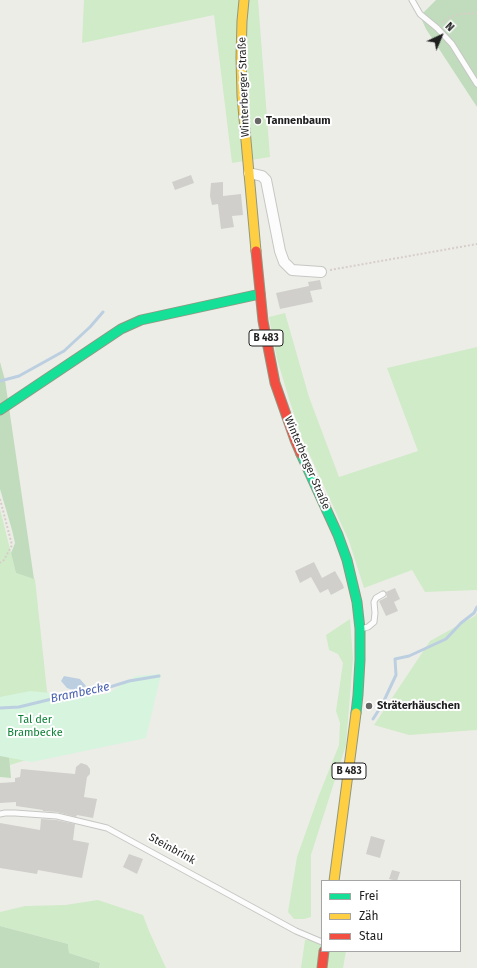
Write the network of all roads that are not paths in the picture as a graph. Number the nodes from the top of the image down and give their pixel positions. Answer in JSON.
{"nodes":[{"id":1,"x":244,"y":0,"type":"edge"},
{"id":2,"x":412,"y":0,"type":"edge"},
{"id":3,"x":477,"y":84,"type":"edge"},
{"id":4,"x":249,"y":173,"type":"junction"},
{"id":5,"x":321,"y":272,"type":"road end"},
{"id":6,"x":260,"y":294,"type":"junction"},
{"id":7,"x":0,"y":410,"type":"edge"},
{"id":8,"x":383,"y":594,"type":"dead end"},
{"id":9,"x":360,"y":629,"type":"junction"},
{"id":10,"x":0,"y":814,"type":"edge"},
{"id":11,"x":334,"y":880,"type":"edge"},
{"id":12,"x":321,"y":942,"type":"edge"},
{"id":13,"x":324,"y":952,"type":"edge"},
{"id":14,"x":320,"y":966,"type":"edge"}],
"edges":[{"from":1,"to":4,"type":"main road","name":"Winterberger Straße","number":"B 483"},
{"from":2,"to":3,"type":"lane"},
{"from":4,"to":5,"type":"street"},
{"from":4,"to":6,"type":"main road","name":"Winterberger Straße","number":"B 483"},
{"from":6,"to":7,"type":"main road"},
{"from":6,"to":9,"type":"main road","name":"Winterberger Straße","number":"B 483"},
{"from":8,"to":9,"type":"lane"},
{"from":9,"to":11,"type":"main road","name":"Winterberger Straße","number":"B 483"},
{"from":10,"to":12,"type":"lane","name":"Steinbrink"},
{"from":13,"to":14,"type":"main road"}]}
